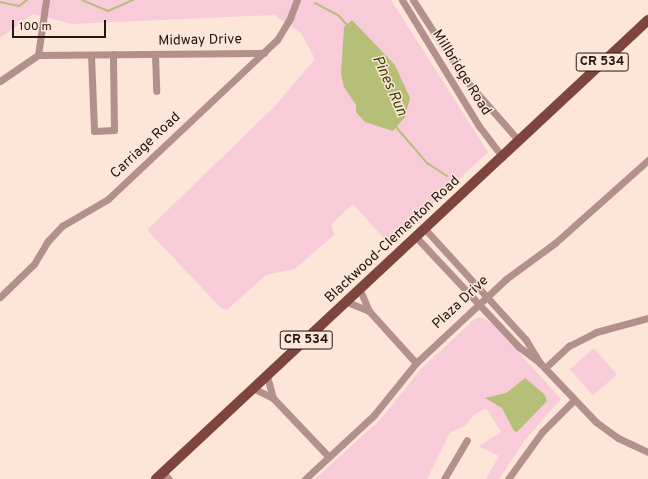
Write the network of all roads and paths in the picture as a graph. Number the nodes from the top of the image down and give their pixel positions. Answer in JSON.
{"nodes":[{"id":1,"x":46,"y":0,"type":"edge"},
{"id":2,"x":297,"y":0,"type":"edge"},
{"id":3,"x":402,"y":0,"type":"edge"},
{"id":4,"x":413,"y":0,"type":"edge"},
{"id":5,"x":648,"y":20,"type":"edge"},
{"id":6,"x":264,"y":53,"type":"junction"},
{"id":7,"x":91,"y":54,"type":"junction"},
{"id":8,"x":113,"y":54,"type":"junction"},
{"id":9,"x":155,"y":54,"type":"junction"},
{"id":10,"x":38,"y":55,"type":"junction"},
{"id":11,"x":0,"y":81,"type":"edge"},
{"id":12,"x":156,"y":91,"type":"dead end"},
{"id":13,"x":519,"y":141,"type":"junction"},
{"id":14,"x":502,"y":157,"type":"junction"},
{"id":15,"x":648,"y":160,"type":"edge"},
{"id":16,"x":425,"y":229,"type":"junction"},
{"id":17,"x":416,"y":237,"type":"junction"},
{"id":18,"x":360,"y":290,"type":"junction"},
{"id":19,"x":0,"y":297,"type":"edge"},
{"id":20,"x":487,"y":297,"type":"junction"},
{"id":21,"x":348,"y":302,"type":"junction"},
{"id":22,"x":479,"y":304,"type":"junction"},
{"id":23,"x":368,"y":311,"type":"junction"},
{"id":24,"x":648,"y":318,"type":"edge"},
{"id":25,"x":416,"y":363,"type":"junction"},
{"id":26,"x":542,"y":366,"type":"junction"},
{"id":27,"x":267,"y":376,"type":"junction"},
{"id":28,"x":253,"y":388,"type":"junction"},
{"id":29,"x":273,"y":398,"type":"junction"},
{"id":30,"x":574,"y":400,"type":"junction"},
{"id":31,"x":467,"y":440,"type":"dead end"},
{"id":32,"x":648,"y":452,"type":"edge"},
{"id":33,"x":329,"y":457,"type":"junction"},
{"id":34,"x":162,"y":477,"type":"edge"},
{"id":35,"x":305,"y":479,"type":"edge"},
{"id":36,"x":444,"y":479,"type":"edge"},
{"id":37,"x":508,"y":479,"type":"edge"}],
"edges":[{"from":1,"to":10,"type":"street"},
{"from":2,"to":6,"type":"street","name":"Carriage Road"},
{"from":3,"to":14,"type":"street","name":"Millbridge Road"},
{"from":4,"to":13,"type":"street","name":"Millbridge Road"},
{"from":5,"to":13,"type":"main road","name":"Blackwood-Clementon Road","number":"CR 534"},
{"from":6,"to":9,"type":"street","name":"Midway Drive"},
{"from":6,"to":19,"type":"street","name":"Carriage Road"},
{"from":7,"to":8,"type":"street","name":"Midway Drive"},
{"from":7,"to":8,"type":"street"},
{"from":7,"to":10,"type":"street","name":"Midway Drive"},
{"from":8,"to":9,"type":"street","name":"Midway Drive"},
{"from":9,"to":12,"type":"street"},
{"from":10,"to":11,"type":"street"},
{"from":13,"to":14,"type":"main road","name":"Blackwood-Clementon Road","number":"CR 534"},
{"from":14,"to":16,"type":"main road","name":"Blackwood-Clementon Road","number":"CR 534"},
{"from":15,"to":20,"type":"street","name":"Plaza Drive"},
{"from":16,"to":17,"type":"main road","name":"Blackwood-Clementon Road","number":"CR 534"},
{"from":16,"to":20,"type":"street"},
{"from":17,"to":18,"type":"main road","name":"Blackwood-Clementon Road","number":"CR 534"},
{"from":17,"to":22,"type":"street"},
{"from":18,"to":21,"type":"main road","name":"Blackwood-Clementon Road","number":"CR 534"},
{"from":18,"to":23,"type":"street"},
{"from":20,"to":22,"type":"street","name":"Plaza Drive"},
{"from":20,"to":26,"type":"street"},
{"from":21,"to":23,"type":"street"},
{"from":21,"to":27,"type":"main road","name":"Blackwood-Clementon Road","number":"CR 534"},
{"from":22,"to":25,"type":"street","name":"Plaza Drive"},
{"from":22,"to":26,"type":"street"},
{"from":23,"to":25,"type":"street"},
{"from":24,"to":26,"type":"street"},
{"from":25,"to":33,"type":"street","name":"Plaza Drive"},
{"from":26,"to":30,"type":"street"},
{"from":27,"to":28,"type":"main road","name":"Blackwood-Clementon Road","number":"CR 534"},
{"from":27,"to":29,"type":"street"},
{"from":28,"to":29,"type":"street"},
{"from":28,"to":34,"type":"main road","name":"Blackwood-Clementon Road","number":"CR 534"},
{"from":29,"to":33,"type":"street"},
{"from":30,"to":32,"type":"street"},
{"from":30,"to":37,"type":"street"},
{"from":31,"to":36,"type":"street"},
{"from":33,"to":35,"type":"street","name":"Plaza Drive"}]}
